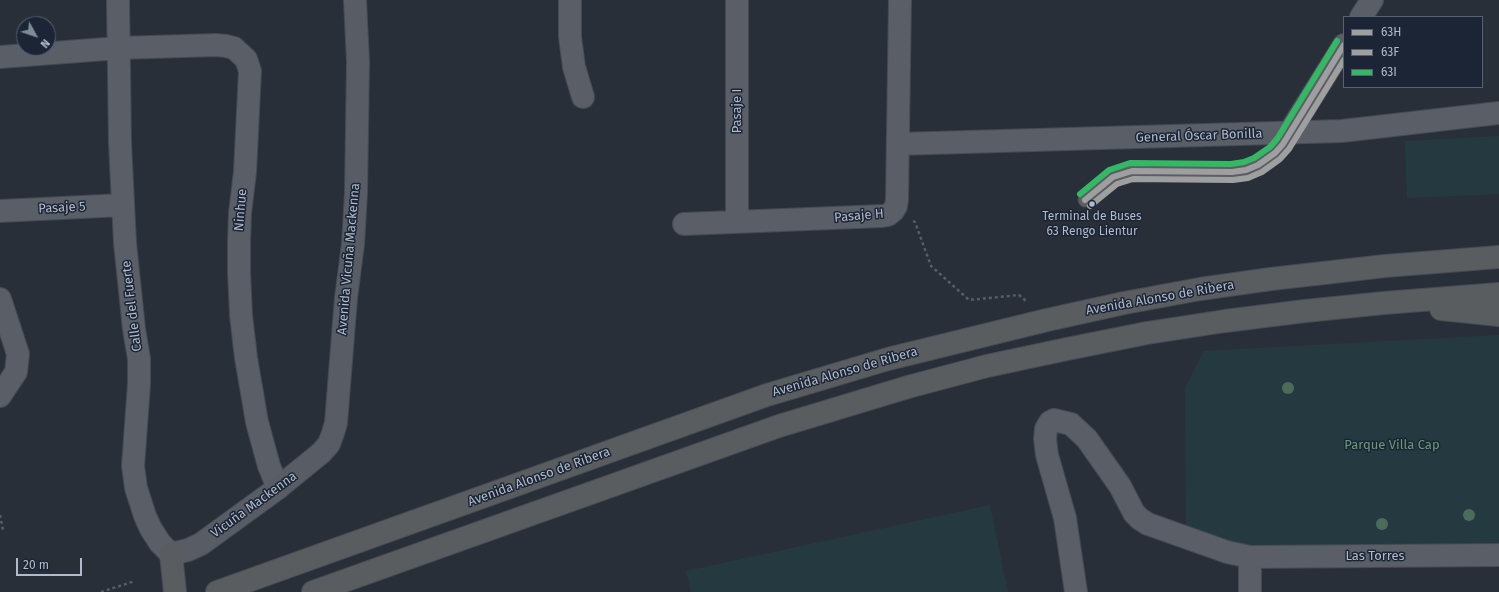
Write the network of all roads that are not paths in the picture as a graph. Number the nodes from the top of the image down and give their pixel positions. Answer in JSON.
{"nodes":[{"id":1,"x":118,"y":0,"type":"edge"},
{"id":2,"x":355,"y":0,"type":"edge"},
{"id":3,"x":570,"y":0,"type":"edge"},
{"id":4,"x":737,"y":0,"type":"edge"},
{"id":5,"x":900,"y":0,"type":"edge"},
{"id":6,"x":1372,"y":0,"type":"edge"},
{"id":7,"x":1363,"y":16,"type":"edge"},
{"id":8,"x":1343,"y":47,"type":"edge"},
{"id":9,"x":119,"y":48,"type":"junction"},
{"id":10,"x":0,"y":57,"type":"edge"},
{"id":11,"x":583,"y":97,"type":"dead end"},
{"id":12,"x":1499,"y":113,"type":"edge"},
{"id":13,"x":1289,"y":133,"type":"junction"},
{"id":14,"x":898,"y":144,"type":"junction"},
{"id":15,"x":1085,"y":200,"type":"dead end"},
{"id":16,"x":123,"y":205,"type":"junction"},
{"id":17,"x":0,"y":211,"type":"edge"},
{"id":18,"x":737,"y":222,"type":"junction"},
{"id":19,"x":684,"y":224,"type":"dead end"},
{"id":20,"x":1499,"y":242,"type":"edge"},
{"id":21,"x":1499,"y":257,"type":"edge"},
{"id":22,"x":1385,"y":266,"type":"junction"},
{"id":23,"x":1499,"y":294,"type":"edge"},
{"id":24,"x":0,"y":299,"type":"edge"},
{"id":25,"x":1384,"y":303,"type":"junction"},
{"id":26,"x":1499,"y":315,"type":"edge"},
{"id":27,"x":6,"y":388,"type":"edge"},
{"id":28,"x":328,"y":444,"type":"joint"},
{"id":29,"x":278,"y":488,"type":"junction"},
{"id":30,"x":171,"y":554,"type":"junction"},
{"id":31,"x":1499,"y":555,"type":"edge"},
{"id":32,"x":1250,"y":557,"type":"junction"},
{"id":33,"x":175,"y":592,"type":"edge"},
{"id":34,"x":217,"y":592,"type":"edge"},
{"id":35,"x":313,"y":592,"type":"edge"},
{"id":36,"x":1076,"y":592,"type":"edge"},
{"id":37,"x":1250,"y":592,"type":"edge"}],
"edges":[{"from":1,"to":9,"type":"street","name":"Calle del Fuerte"},
{"from":2,"to":28,"type":"street","name":"Avenida Vicuña Mackenna"},
{"from":3,"to":11,"type":"street"},
{"from":4,"to":18,"type":"street","name":"Pasaje I"},
{"from":5,"to":14,"type":"street","name":"Pasaje H"},
{"from":6,"to":7,"type":"street"},
{"from":8,"to":13,"type":"street"},
{"from":9,"to":10,"type":"street","name":"Ninhue"},
{"from":9,"to":16,"type":"street","name":"Calle del Fuerte"},
{"from":9,"to":29,"type":"street","name":"Ninhue"},
{"from":12,"to":13,"type":"street","name":"General Óscar Bonilla"},
{"from":13,"to":14,"type":"street","name":"General Óscar Bonilla"},
{"from":13,"to":15,"type":"lane"},
{"from":14,"to":18,"type":"street","name":"Pasaje H"},
{"from":16,"to":17,"type":"street","name":"Pasaje 5"},
{"from":16,"to":30,"type":"street","name":"Calle del Fuerte"},
{"from":18,"to":19,"type":"street","name":"Pasaje H"},
{"from":20,"to":22,"type":"highway"},
{"from":21,"to":22,"type":"highway","name":"Avenida Alonso de Ribera"},
{"from":22,"to":34,"type":"highway","name":"Avenida Alonso de Ribera"},
{"from":23,"to":25,"type":"highway"},
{"from":24,"to":27,"type":"street"},
{"from":25,"to":26,"type":"highway"},
{"from":25,"to":35,"type":"highway"},
{"from":28,"to":29,"type":"street","name":"Vicuña Mackenna"},
{"from":29,"to":30,"type":"street","name":"Vicuña Mackenna"},
{"from":30,"to":33,"type":"highway"},
{"from":31,"to":32,"type":"street","name":"Las Torres"},
{"from":32,"to":36,"type":"street","name":"Las Torres"},
{"from":32,"to":37,"type":"street"}]}
